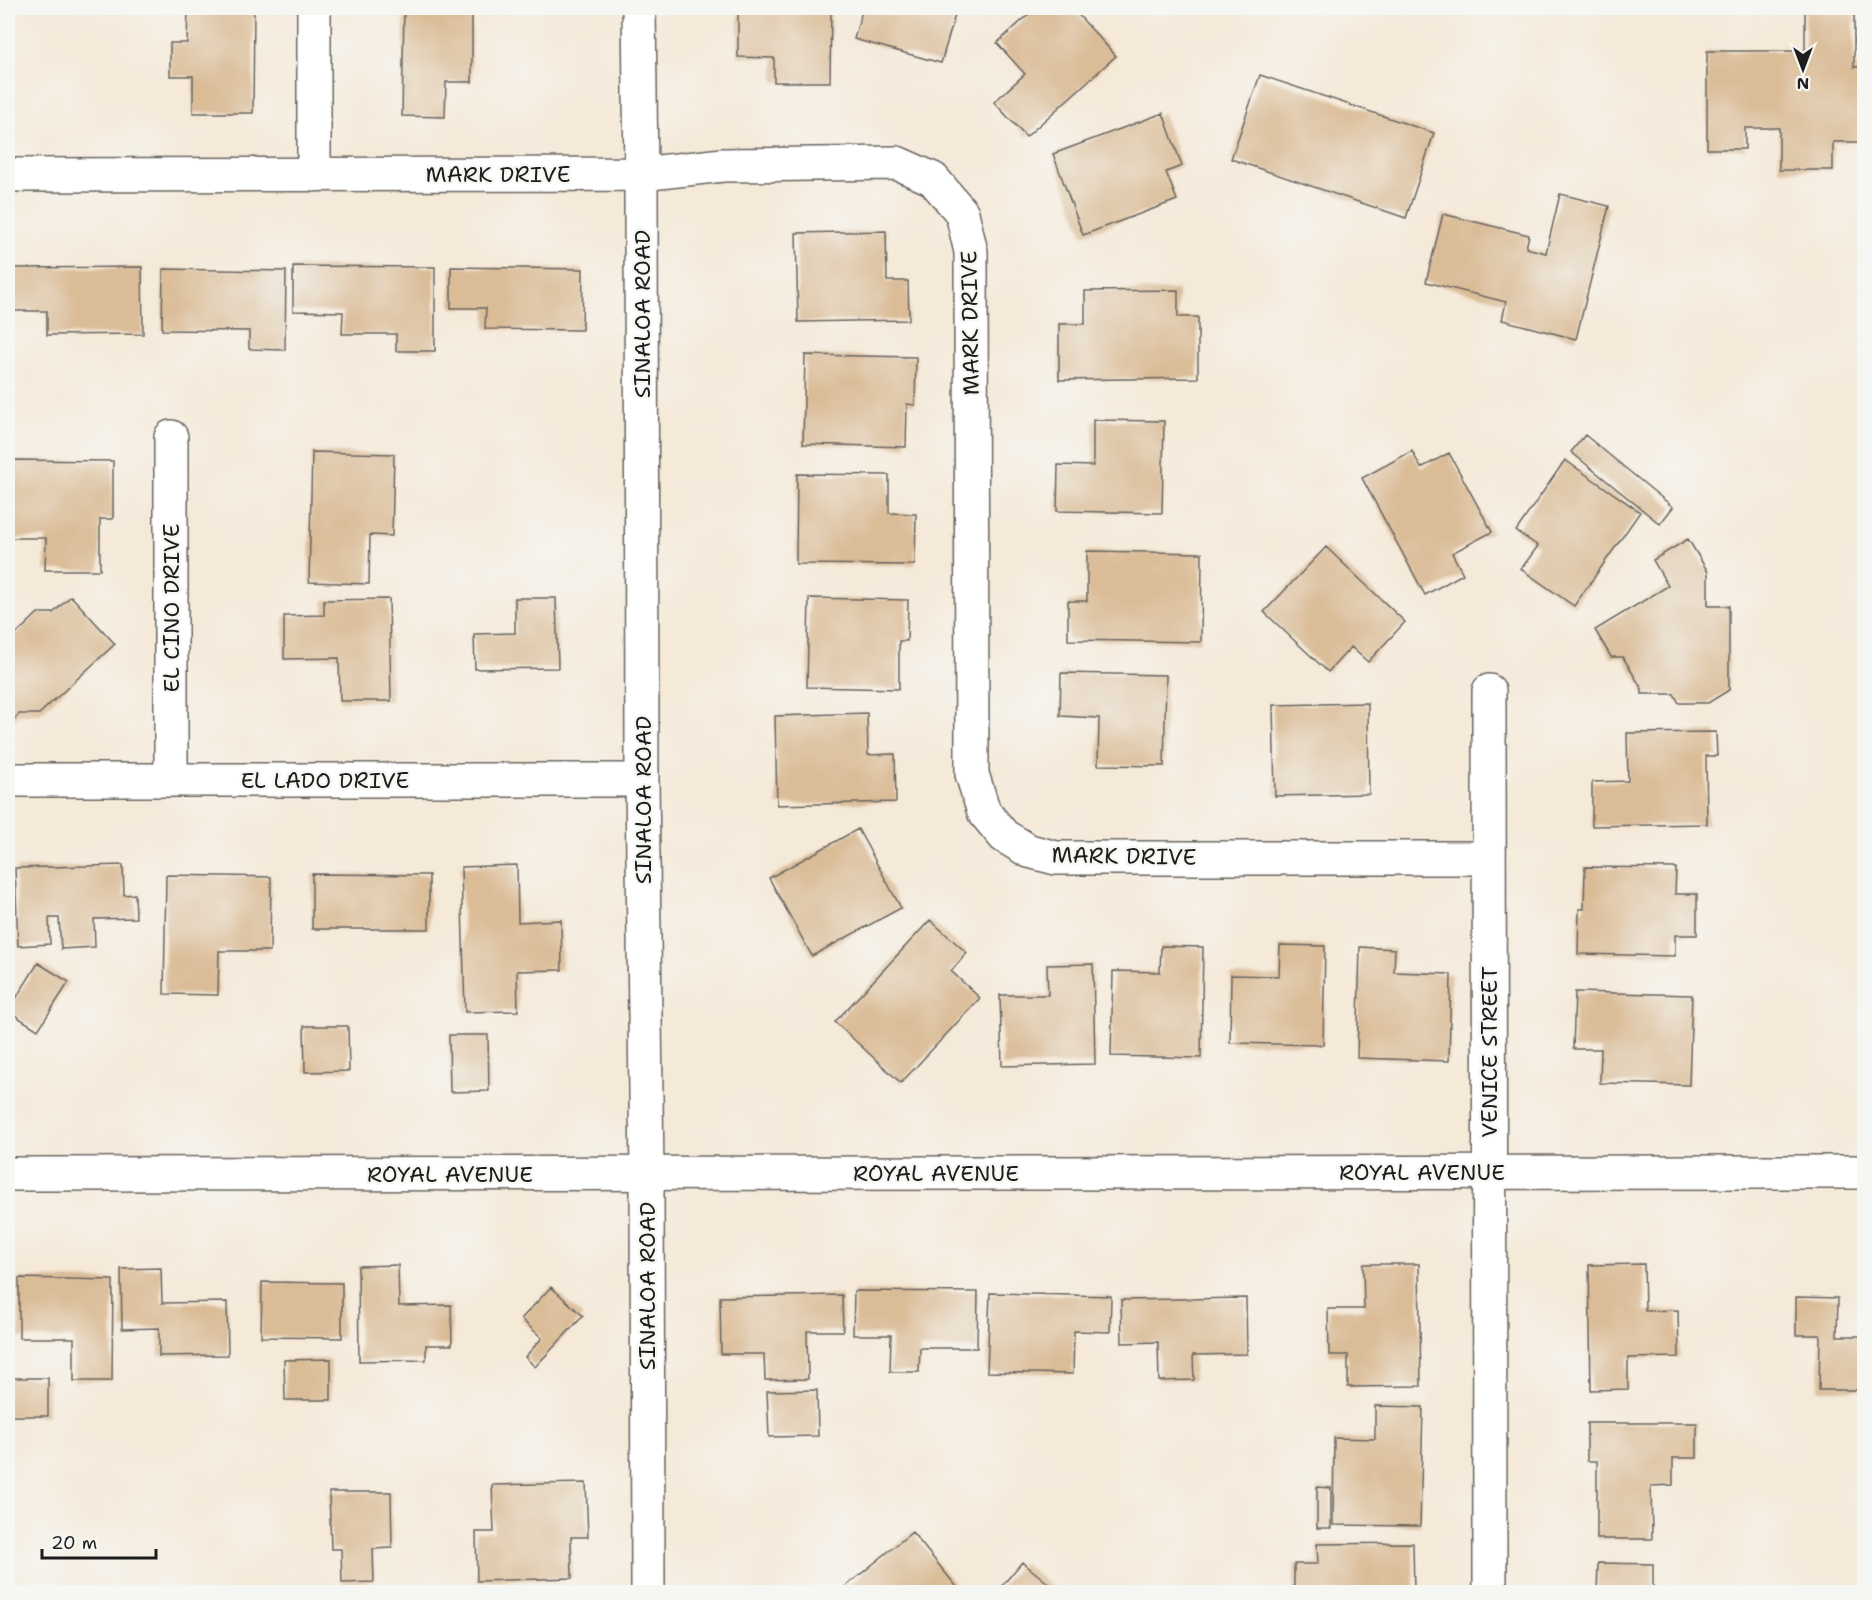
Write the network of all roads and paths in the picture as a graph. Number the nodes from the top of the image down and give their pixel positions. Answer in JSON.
{"nodes":[{"id":1,"x":314,"y":8,"type":"edge"},
{"id":2,"x":639,"y":8,"type":"edge"},
{"id":3,"x":641,"y":174,"type":"junction"},
{"id":4,"x":8,"y":175,"type":"edge"},
{"id":5,"x":314,"y":175,"type":"junction"},
{"id":6,"x":171,"y":437,"type":"dead end"},
{"id":7,"x":1489,"y":691,"type":"dead end"},
{"id":8,"x":8,"y":780,"type":"edge"},
{"id":9,"x":171,"y":780,"type":"junction"},
{"id":10,"x":642,"y":780,"type":"junction"},
{"id":11,"x":1489,"y":858,"type":"junction"},
{"id":12,"x":1489,"y":1172,"type":"junction"},
{"id":13,"x":1864,"y":1172,"type":"edge"},
{"id":14,"x":8,"y":1174,"type":"edge"},
{"id":15,"x":647,"y":1174,"type":"junction"},
{"id":16,"x":648,"y":1593,"type":"edge"},
{"id":17,"x":1490,"y":1593,"type":"edge"}],
"edges":[{"from":1,"to":5,"type":"street"},
{"from":2,"to":3,"type":"street","name":"SINALOA ROAD"},
{"from":3,"to":5,"type":"street","name":"MARK DRIVE"},
{"from":3,"to":10,"type":"street","name":"SINALOA ROAD"},
{"from":3,"to":11,"type":"street","name":"MARK DRIVE"},
{"from":4,"to":5,"type":"street","name":"MARK DRIVE"},
{"from":6,"to":9,"type":"street","name":"EL CINO DRIVE"},
{"from":7,"to":11,"type":"street","name":"VENICE STREET"},
{"from":8,"to":9,"type":"street","name":"EL LADO DRIVE"},
{"from":9,"to":10,"type":"street","name":"EL LADO DRIVE"},
{"from":10,"to":15,"type":"street","name":"SINALOA ROAD"},
{"from":11,"to":12,"type":"street","name":"VENICE STREET"},
{"from":12,"to":13,"type":"street","name":"ROYAL AVENUE"},
{"from":12,"to":15,"type":"street","name":"ROYAL AVENUE"},
{"from":12,"to":17,"type":"street","name":"VENICE STREET"},
{"from":14,"to":15,"type":"street","name":"ROYAL AVENUE"},
{"from":15,"to":16,"type":"street","name":"SINALOA ROAD"}]}
